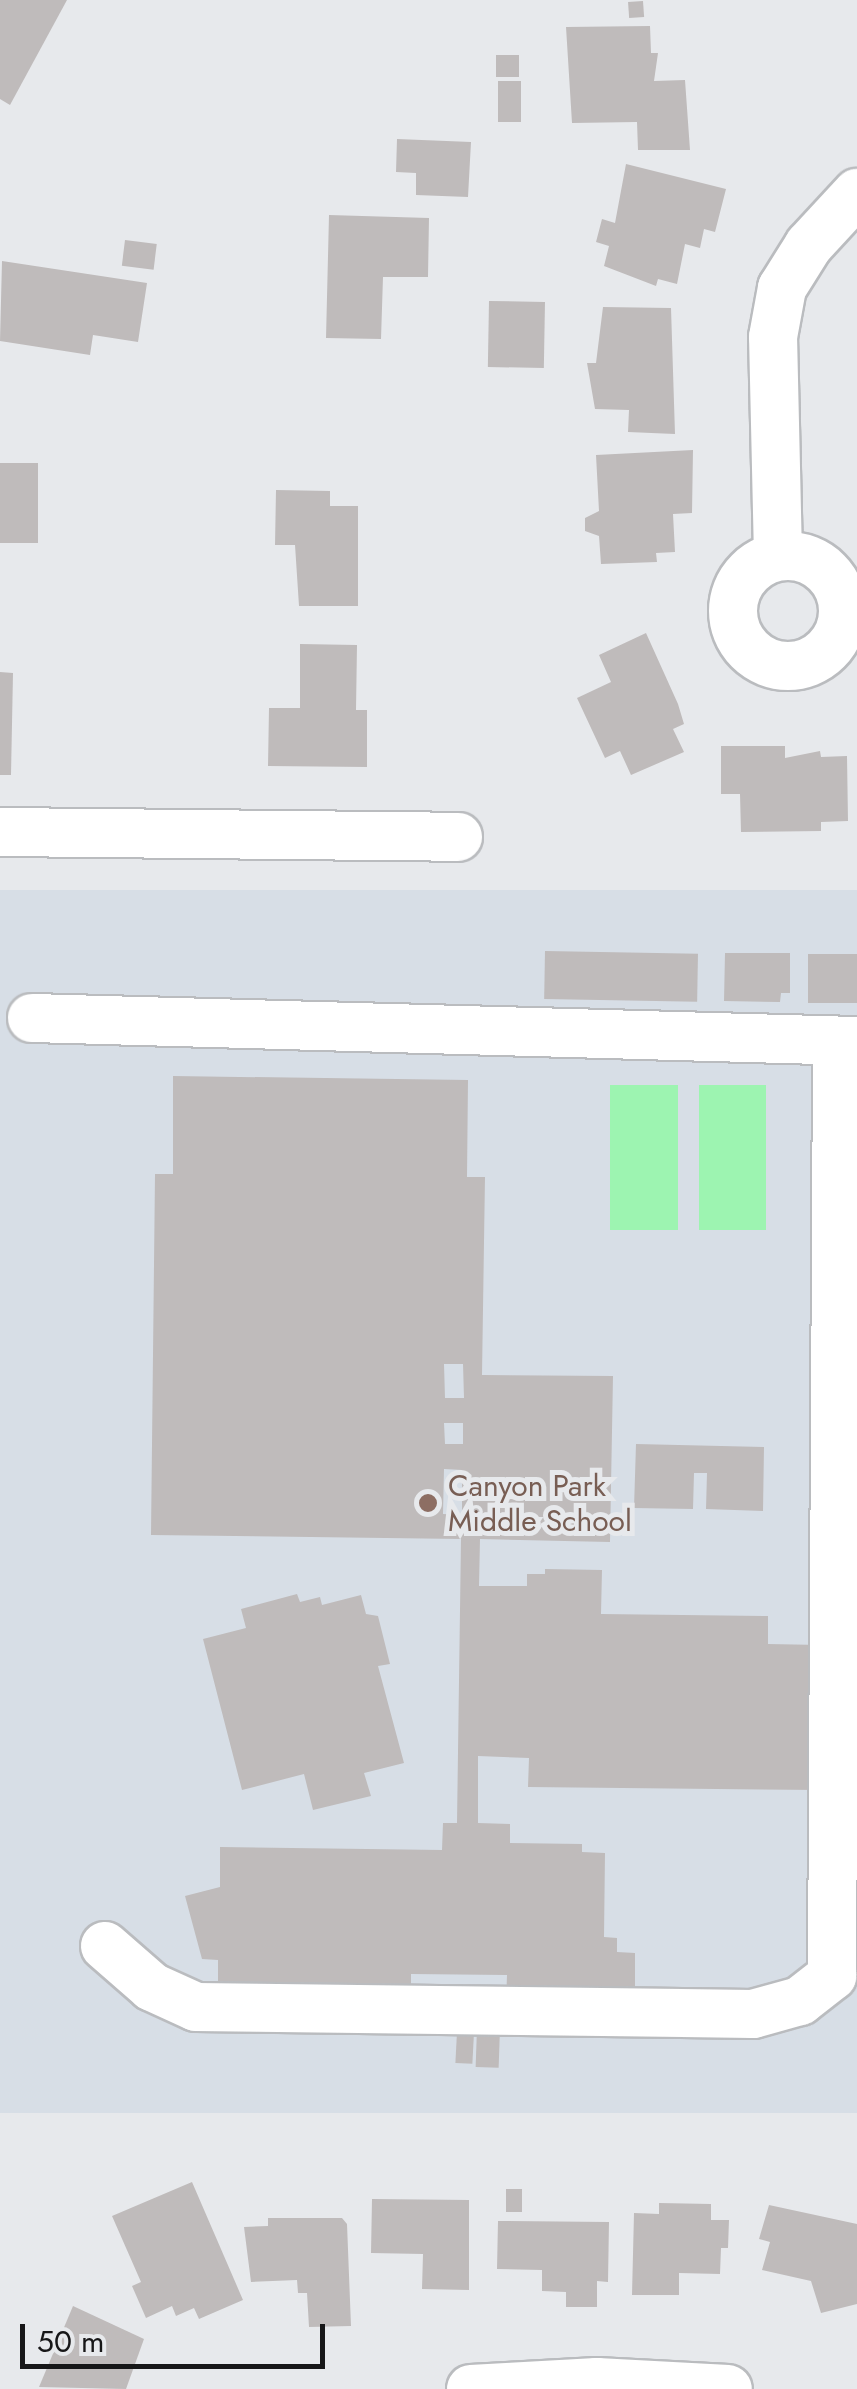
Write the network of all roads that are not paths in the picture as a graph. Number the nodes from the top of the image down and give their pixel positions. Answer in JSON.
{"nodes":[{"id":1,"x":857,"y":193,"type":"edge"},
{"id":2,"x":778,"y":556,"type":"dead end"},
{"id":3,"x":0,"y":832,"type":"edge"},
{"id":4,"x":458,"y":837,"type":"dead end"},
{"id":5,"x":32,"y":1018,"type":"dead end"},
{"id":6,"x":847,"y":1041,"type":"edge"},
{"id":7,"x":833,"y":1787,"type":"junction"},
{"id":8,"x":857,"y":1830,"type":"edge"},
{"id":9,"x":104,"y":1946,"type":"dead end"},
{"id":10,"x":471,"y":2389,"type":"edge"},
{"id":11,"x":728,"y":2389,"type":"edge"}],
"edges":[{"from":1,"to":2,"type":"street"},
{"from":3,"to":4,"type":"street"},
{"from":5,"to":6,"type":"street"},
{"from":6,"to":7,"type":"street"},
{"from":7,"to":8,"type":"street"},
{"from":7,"to":9,"type":"street"},
{"from":10,"to":11,"type":"street"}]}
